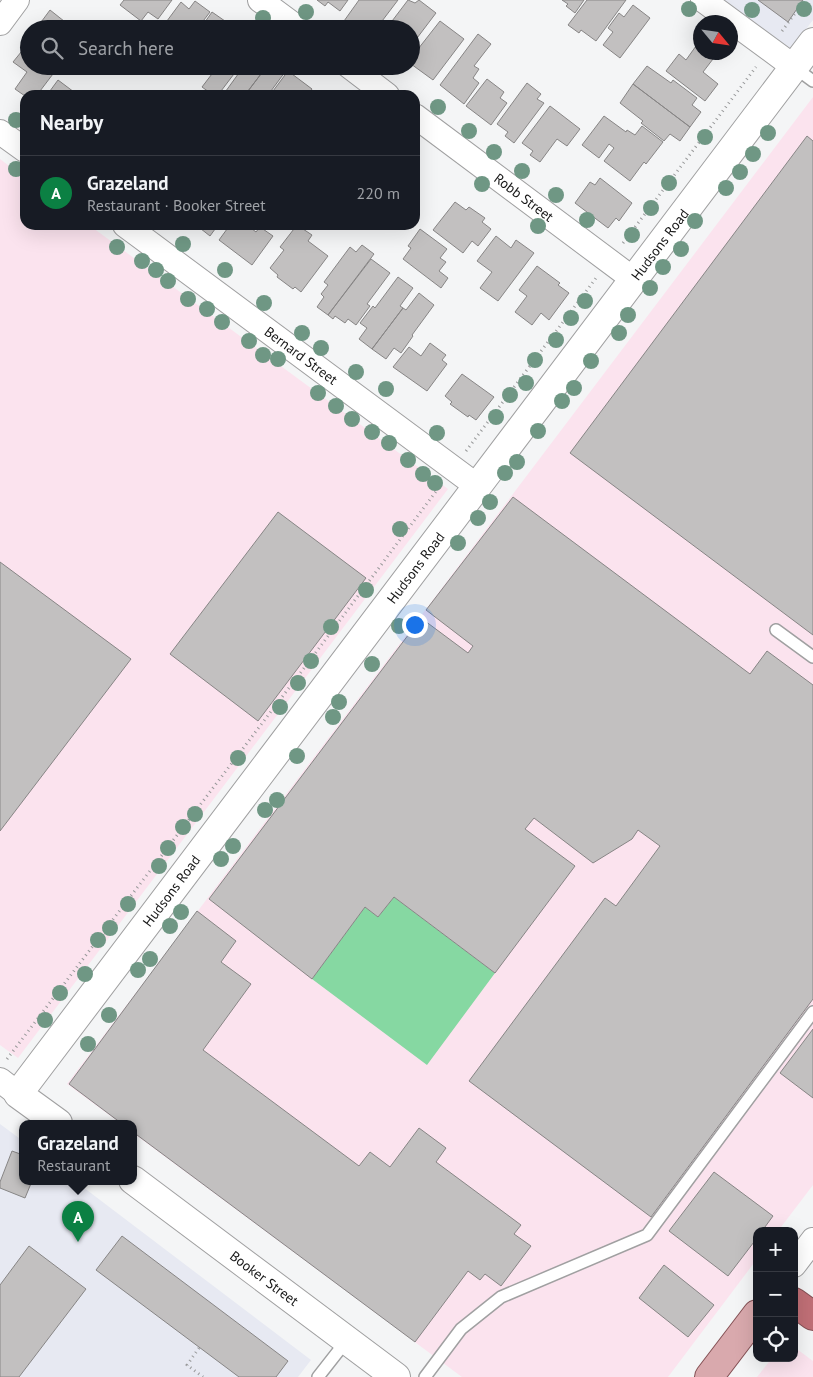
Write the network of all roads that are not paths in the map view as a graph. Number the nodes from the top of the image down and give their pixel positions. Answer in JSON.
{"nodes":[{"id":1,"x":260,"y":0,"type":"edge"},
{"id":2,"x":703,"y":0,"type":"edge"},
{"id":3,"x":287,"y":20,"type":"edge"},
{"id":4,"x":813,"y":42,"type":"edge"},
{"id":5,"x":803,"y":74,"type":"edge"},
{"id":6,"x":361,"y":75,"type":"edge"},
{"id":7,"x":380,"y":90,"type":"edge"},
{"id":8,"x":420,"y":120,"type":"edge"},
{"id":9,"x":0,"y":132,"type":"edge"},
{"id":10,"x":20,"y":146,"type":"edge"},
{"id":11,"x":132,"y":230,"type":"edge"},
{"id":12,"x":633,"y":279,"type":"junction"},
{"id":13,"x":477,"y":486,"type":"junction"},
{"id":14,"x":776,"y":630,"type":"dead end"},
{"id":15,"x":813,"y":657,"type":"edge"},
{"id":16,"x":813,"y":1012,"type":"edge"},
{"id":17,"x":8,"y":1079,"type":"edge"},
{"id":18,"x":55,"y":1120,"type":"edge"},
{"id":19,"x":137,"y":1183,"type":"edge"},
{"id":20,"x":813,"y":1240,"type":"edge"},
{"id":21,"x":798,"y":1260,"type":"edge"},
{"id":22,"x":798,"y":1305,"type":"edge"},
{"id":23,"x":813,"y":1316,"type":"edge"},
{"id":24,"x":755,"y":1317,"type":"edge"},
{"id":25,"x":347,"y":1340,"type":"junction"},
{"id":26,"x":318,"y":1377,"type":"edge"},
{"id":27,"x":396,"y":1377,"type":"edge"},
{"id":28,"x":425,"y":1377,"type":"edge"},
{"id":29,"x":709,"y":1377,"type":"edge"}],
"edges":[{"from":1,"to":3,"type":"street"},
{"from":2,"to":5,"type":"street"},
{"from":4,"to":5,"type":"street","name":"Hudsons Road"},
{"from":5,"to":12,"type":"street","name":"Hudsons Road"},
{"from":6,"to":7,"type":"street"},
{"from":8,"to":12,"type":"street","name":"Robb Street"},
{"from":9,"to":10,"type":"street"},
{"from":11,"to":13,"type":"street","name":"Bernard Street"},
{"from":12,"to":13,"type":"street","name":"Hudsons Road"},
{"from":13,"to":17,"type":"street","name":"Hudsons Road"},
{"from":14,"to":15,"type":"lane"},
{"from":16,"to":28,"type":"lane"},
{"from":17,"to":18,"type":"street"},
{"from":19,"to":25,"type":"street","name":"Booker Street"},
{"from":20,"to":21,"type":"street"},
{"from":22,"to":23,"type":"highway"},
{"from":24,"to":29,"type":"main road"},
{"from":25,"to":26,"type":"lane"},
{"from":25,"to":27,"type":"street","name":"Booker Street"}]}
